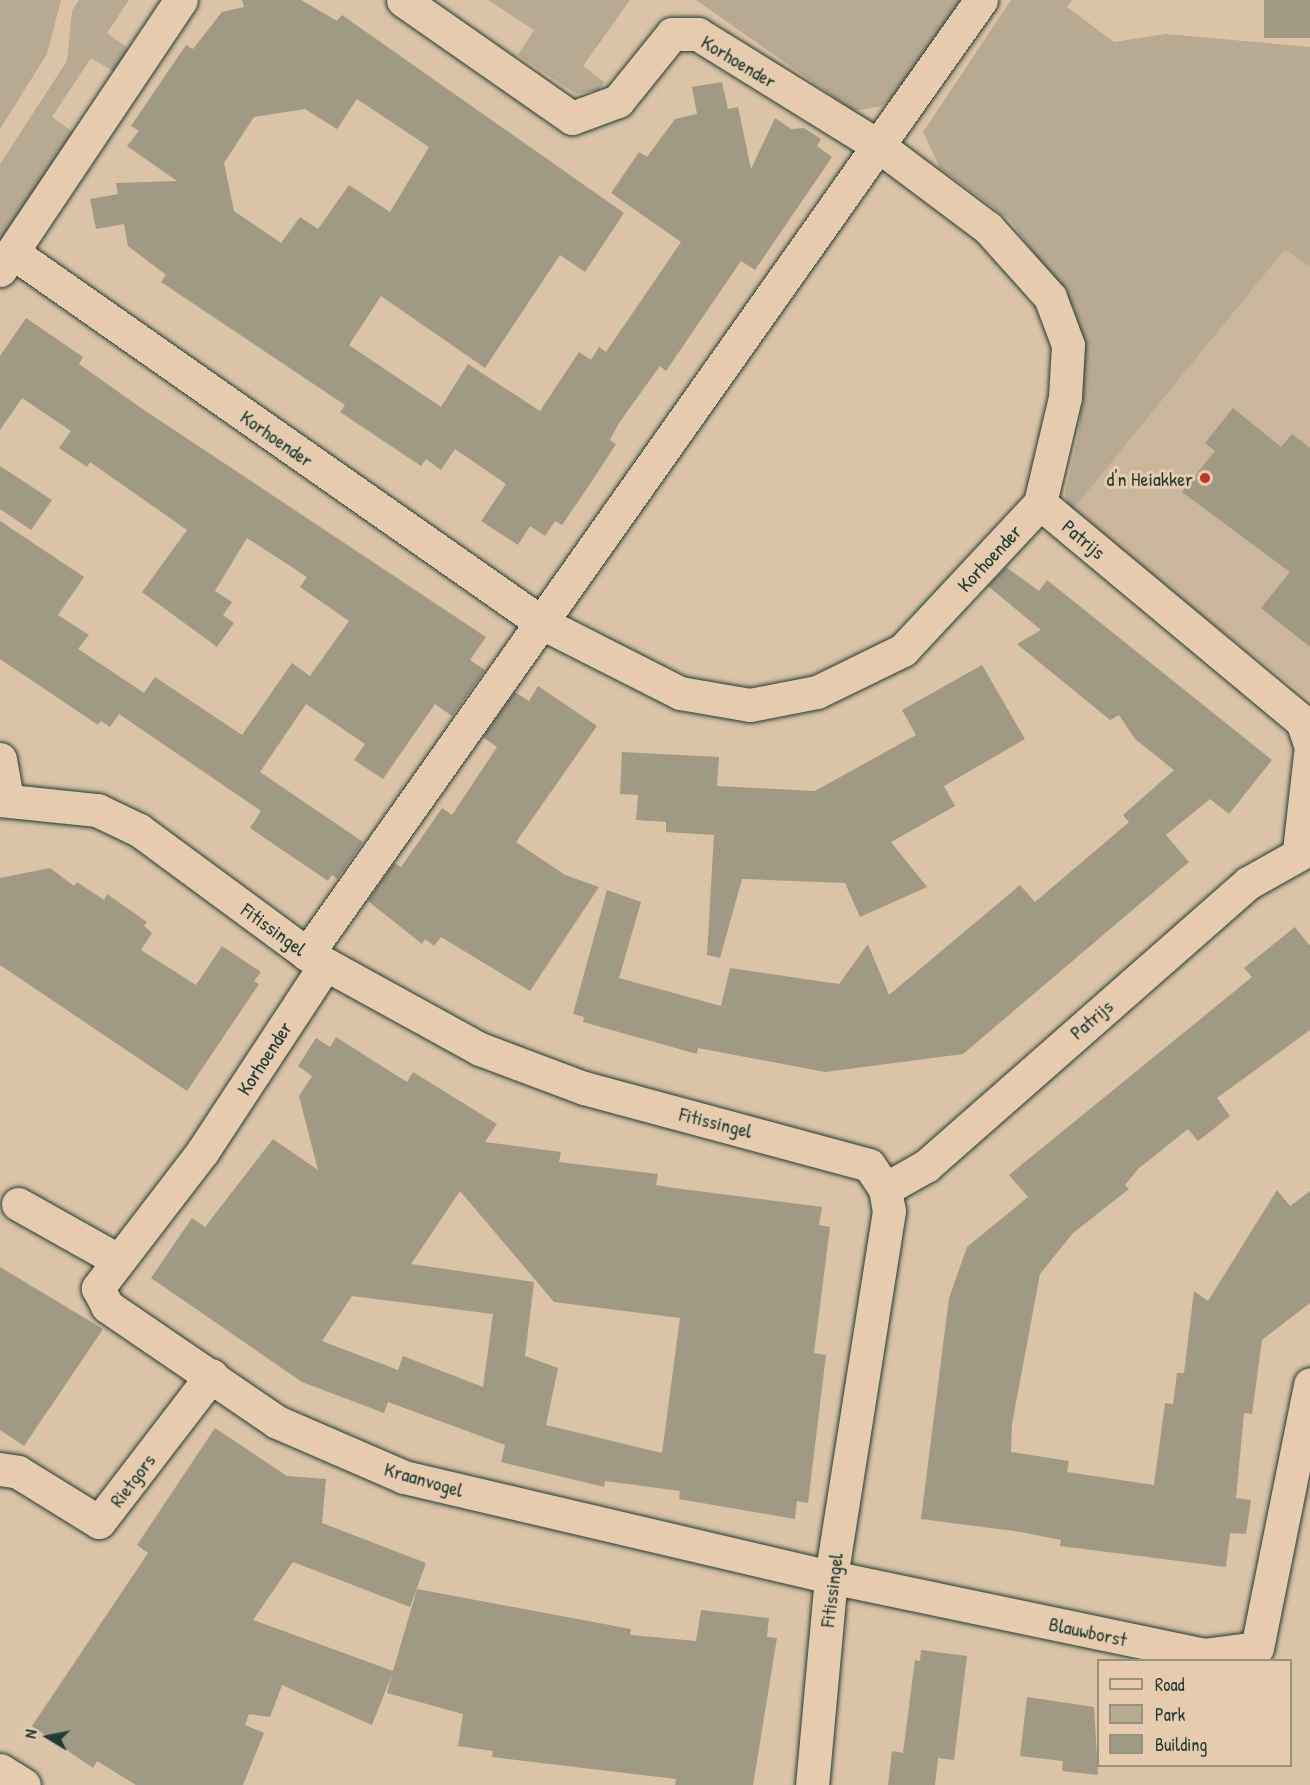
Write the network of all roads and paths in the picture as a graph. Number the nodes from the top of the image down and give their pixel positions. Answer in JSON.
{"nodes":[{"id":1,"x":181,"y":0,"type":"edge"},
{"id":2,"x":403,"y":0,"type":"edge"},
{"id":3,"x":981,"y":0,"type":"edge"},
{"id":4,"x":880,"y":147,"type":"junction"},
{"id":5,"x":6,"y":261,"type":"edge"},
{"id":6,"x":1040,"y":503,"type":"junction"},
{"id":7,"x":542,"y":624,"type":"junction"},
{"id":8,"x":1310,"y":744,"type":"edge"},
{"id":9,"x":1310,"y":755,"type":"edge"},
{"id":10,"x":0,"y":759,"type":"edge"},
{"id":11,"x":4,"y":799,"type":"edge"},
{"id":12,"x":1305,"y":849,"type":"edge"},
{"id":13,"x":316,"y":959,"type":"junction"},
{"id":14,"x":203,"y":1150,"type":"joint"},
{"id":15,"x":885,"y":1189,"type":"junction"},
{"id":16,"x":18,"y":1204,"type":"dead end"},
{"id":17,"x":116,"y":1259,"type":"junction"},
{"id":18,"x":212,"y":1375,"type":"junction"},
{"id":19,"x":1310,"y":1384,"type":"edge"},
{"id":20,"x":0,"y":1469,"type":"edge"},
{"id":21,"x":831,"y":1577,"type":"junction"},
{"id":22,"x":0,"y":1770,"type":"edge"},
{"id":23,"x":24,"y":1785,"type":"edge"},
{"id":24,"x":812,"y":1785,"type":"edge"}],
"edges":[{"from":1,"to":5,"type":"street","name":"Korhoender"},
{"from":2,"to":4,"type":"street","name":"Korhoender"},
{"from":3,"to":4,"type":"street","name":"Korhoender"},
{"from":4,"to":6,"type":"street","name":"Korhoender"},
{"from":4,"to":7,"type":"street","name":"Korhoender"},
{"from":5,"to":7,"type":"street","name":"Korhoender"},
{"from":6,"to":7,"type":"street","name":"Korhoender"},
{"from":6,"to":8,"type":"street","name":"Patrijs"},
{"from":7,"to":13,"type":"street","name":"Korhoender"},
{"from":9,"to":12,"type":"street","name":"Patrijs"},
{"from":10,"to":11,"type":"street","name":"Fitissingel"},
{"from":11,"to":13,"type":"street","name":"Fitissingel"},
{"from":12,"to":15,"type":"street","name":"Patrijs"},
{"from":13,"to":14,"type":"street","name":"Korhoender"},
{"from":13,"to":15,"type":"street","name":"Fitissingel"},
{"from":14,"to":17,"type":"street","name":"Kraanvogel"},
{"from":15,"to":21,"type":"street","name":"Fitissingel"},
{"from":16,"to":17,"type":"street"},
{"from":17,"to":18,"type":"street","name":"Kraanvogel"},
{"from":18,"to":20,"type":"street","name":"Rietgors"},
{"from":18,"to":21,"type":"street","name":"Kraanvogel"},
{"from":19,"to":21,"type":"street","name":"Blauwborst"},
{"from":21,"to":24,"type":"street","name":"Fitissingel"},
{"from":22,"to":23,"type":"street"}]}
